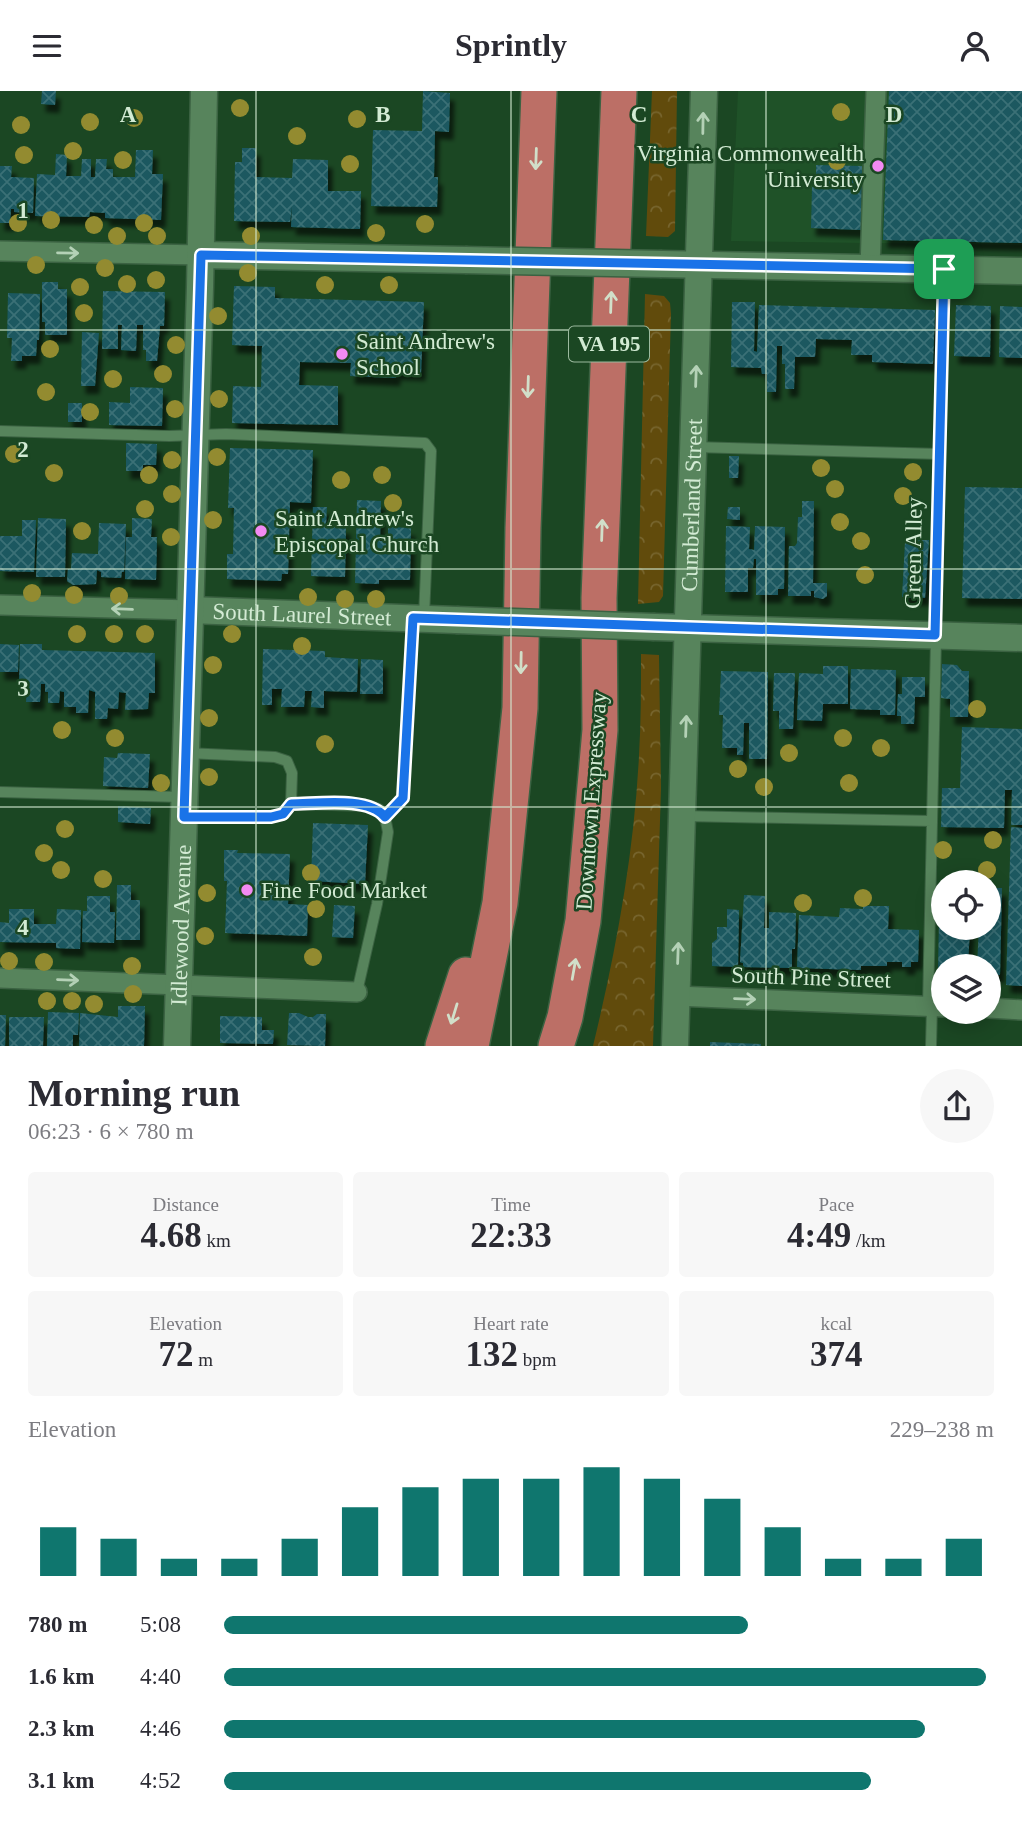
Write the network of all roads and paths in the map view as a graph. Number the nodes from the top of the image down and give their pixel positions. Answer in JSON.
{"nodes":[{"id":1,"x":204,"y":91,"type":"edge"},
{"id":2,"x":539,"y":91,"type":"edge"},
{"id":3,"x":619,"y":91,"type":"edge"},
{"id":4,"x":704,"y":91,"type":"edge"},
{"id":5,"x":876,"y":91,"type":"edge"},
{"id":6,"x":0,"y":251,"type":"edge"},
{"id":7,"x":201,"y":255,"type":"junction"},
{"id":8,"x":700,"y":265,"type":"junction"},
{"id":9,"x":870,"y":268,"type":"junction"},
{"id":10,"x":944,"y":269,"type":"junction"},
{"id":11,"x":1022,"y":271,"type":"edge"},
{"id":12,"x":0,"y":431,"type":"edge"},
{"id":13,"x":195,"y":435,"type":"junction"},
{"id":14,"x":693,"y":447,"type":"junction"},
{"id":15,"x":940,"y":454,"type":"junction"},
{"id":16,"x":0,"y":605,"type":"edge"},
{"id":17,"x":190,"y":611,"type":"junction"},
{"id":18,"x":419,"y":619,"type":"junction"},
{"id":19,"x":688,"y":628,"type":"junction"},
{"id":20,"x":935,"y":635,"type":"junction"},
{"id":21,"x":1022,"y":638,"type":"edge"},
{"id":22,"x":520,"y":708,"type":"junction"},
{"id":23,"x":186,"y":753,"type":"junction"},
{"id":24,"x":0,"y":792,"type":"edge"},
{"id":25,"x":291,"y":804,"type":"junction"},
{"id":26,"x":184,"y":807,"type":"junction"},
{"id":27,"x":682,"y":816,"type":"junction"},
{"id":28,"x":385,"y":817,"type":"junction"},
{"id":29,"x":932,"y":821,"type":"junction"},
{"id":30,"x":933,"y":954,"type":"edge"},
{"id":31,"x":0,"y":978,"type":"edge"},
{"id":32,"x":179,"y":985,"type":"junction"},
{"id":33,"x":357,"y":992,"type":"joint"},
{"id":34,"x":676,"y":996,"type":"junction"},
{"id":35,"x":931,"y":1006,"type":"edge"},
{"id":36,"x":1001,"y":1009,"type":"edge"},
{"id":37,"x":1022,"y":1010,"type":"edge"},
{"id":38,"x":933,"y":1024,"type":"edge"},
{"id":39,"x":562,"y":1036,"type":"edge"},
{"id":40,"x":177,"y":1046,"type":"edge"},
{"id":41,"x":443,"y":1046,"type":"edge"},
{"id":42,"x":471,"y":1046,"type":"edge"},
{"id":43,"x":676,"y":1046,"type":"edge"},
{"id":44,"x":931,"y":1046,"type":"edge"}],
"edges":[{"from":1,"to":7,"type":"main road","name":"Idlewood Avenue"},
{"from":2,"to":22,"type":"highway","one_way":true},
{"from":39,"to":3,"type":"highway","name":"Downtown Expressway","number":"VA 195","one_way":true},
{"from":8,"to":4,"type":"main road","name":"Cumberland Street","one_way":true},
{"from":5,"to":9,"type":"street"},
{"from":6,"to":7,"type":"street","one_way":true},
{"from":7,"to":8,"type":"main road","bridge":true},
{"from":7,"to":13,"type":"main road","name":"Idlewood Avenue"},
{"from":8,"to":9,"type":"main road"},
{"from":14,"to":8,"type":"main road","name":"Cumberland Street","one_way":true},
{"from":9,"to":10,"type":"main road"},
{"from":10,"to":11,"type":"main road"},
{"from":10,"to":15,"type":"lane","name":"Green Alley"},
{"from":12,"to":13,"type":"lane"},
{"from":13,"to":17,"type":"main road","name":"Idlewood Avenue"},
{"from":13,"to":18,"type":"lane"},
{"from":14,"to":15,"type":"lane"},
{"from":14,"to":19,"type":"main road","name":"Cumberland Street"},
{"from":15,"to":20,"type":"lane","name":"Green Alley"},
{"from":17,"to":16,"type":"street","name":"South Laurel Street","one_way":true},
{"from":17,"to":18,"type":"main road","name":"South Laurel Street"},
{"from":17,"to":23,"type":"main road","name":"Idlewood Avenue"},
{"from":18,"to":19,"type":"main road","name":"South Laurel Street","bridge":true},
{"from":18,"to":28,"type":"lane"},
{"from":19,"to":20,"type":"main road","name":"South Laurel Street"},
{"from":27,"to":19,"type":"main road","name":"Cumberland Street","one_way":true},
{"from":20,"to":21,"type":"main road","name":"South Laurel Street"},
{"from":20,"to":29,"type":"lane","name":"Green Alley"},
{"from":22,"to":41,"type":"highway","one_way":true},
{"from":22,"to":42,"type":"highway"},
{"from":23,"to":25,"type":"lane"},
{"from":23,"to":26,"type":"main road","name":"Idlewood Avenue"},
{"from":24,"to":26,"type":"lane"},
{"from":25,"to":26,"type":"lane"},
{"from":25,"to":28,"type":"lane"},
{"from":26,"to":32,"type":"main road","name":"Idlewood Avenue"},
{"from":27,"to":29,"type":"lane"},
{"from":34,"to":27,"type":"main road","name":"Cumberland Street","one_way":true},
{"from":28,"to":33,"type":"lane"},
{"from":29,"to":30,"type":"lane","name":"Green Alley"},
{"from":31,"to":32,"type":"street","one_way":true},
{"from":32,"to":33,"type":"street"},
{"from":32,"to":40,"type":"main road","name":"Idlewood Avenue"},
{"from":34,"to":35,"type":"street","name":"South Pine Street","one_way":true},
{"from":34,"to":43,"type":"main road","name":"Cumberland Street"},
{"from":36,"to":37,"type":"street"},
{"from":38,"to":44,"type":"lane","name":"Green Alley"}]}
